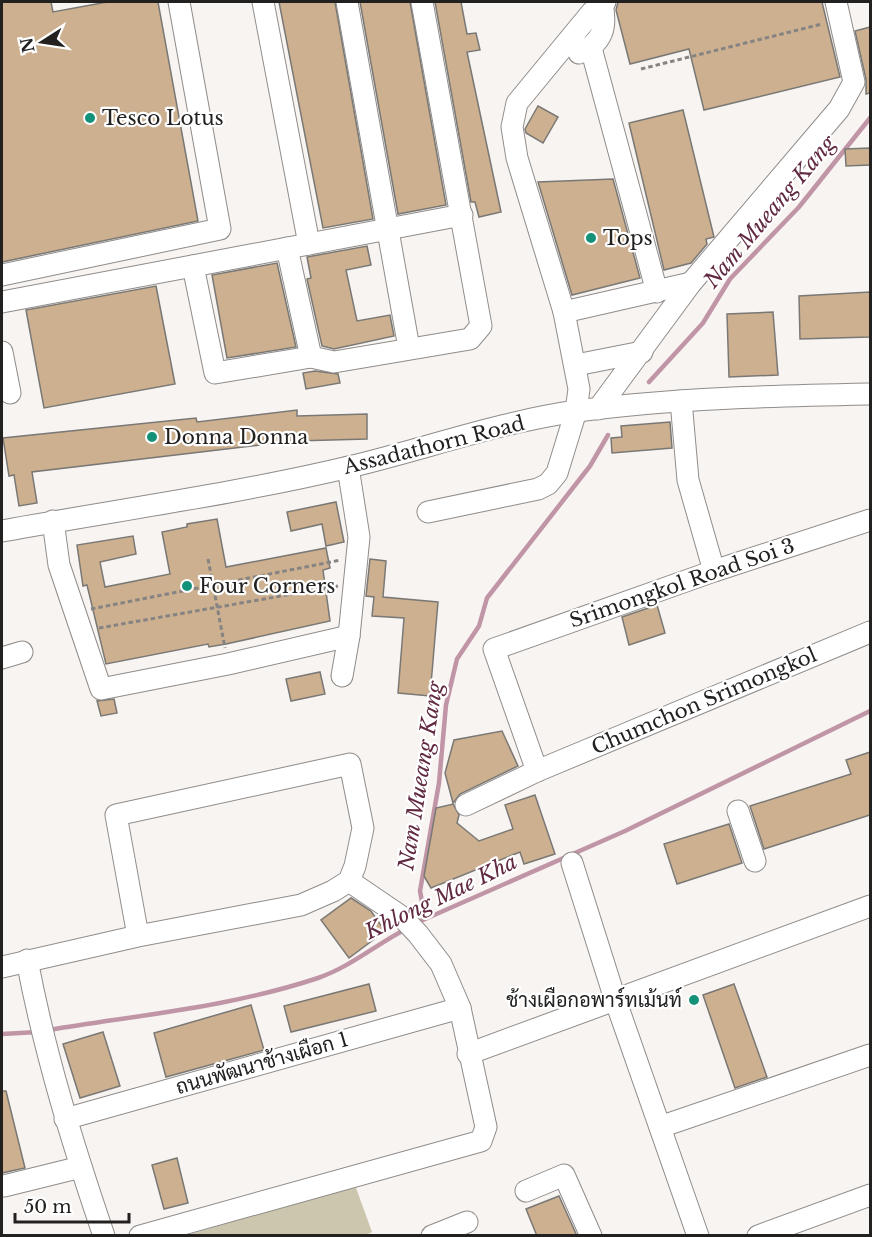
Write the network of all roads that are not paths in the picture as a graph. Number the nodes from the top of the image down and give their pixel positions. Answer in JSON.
{"nodes":[{"id":1,"x":263,"y":2,"type":"edge"},
{"id":2,"x":347,"y":2,"type":"edge"},
{"id":3,"x":422,"y":2,"type":"edge"},
{"id":4,"x":184,"y":3,"type":"edge"},
{"id":5,"x":604,"y":3,"type":"edge"},
{"id":6,"x":839,"y":10,"type":"edge"},
{"id":7,"x":591,"y":48,"type":"junction"},
{"id":8,"x":558,"y":52,"type":"junction"},
{"id":9,"x":462,"y":215,"type":"junction"},
{"id":10,"x":388,"y":229,"type":"junction"},
{"id":11,"x":309,"y":244,"type":"junction"},
{"id":12,"x":287,"y":248,"type":"junction"},
{"id":13,"x":193,"y":266,"type":"junction"},
{"id":14,"x":2,"y":275,"type":"edge"},
{"id":15,"x":691,"y":283,"type":"junction"},
{"id":16,"x":657,"y":292,"type":"junction"},
{"id":17,"x":2,"y":302,"type":"edge"},
{"id":18,"x":564,"y":312,"type":"junction"},
{"id":19,"x":409,"y":348,"type":"junction"},
{"id":20,"x":2,"y":352,"type":"edge"},
{"id":21,"x":642,"y":352,"type":"junction"},
{"id":22,"x":311,"y":357,"type":"junction"},
{"id":23,"x":576,"y":364,"type":"junction"},
{"id":24,"x":870,"y":378,"type":"edge"},
{"id":25,"x":10,"y":393,"type":"dead end"},
{"id":26,"x":842,"y":394,"type":"junction"},
{"id":27,"x":870,"y":394,"type":"edge"},
{"id":28,"x":681,"y":401,"type":"junction"},
{"id":29,"x":598,"y":409,"type":"junction"},
{"id":30,"x":576,"y":411,"type":"junction"},
{"id":31,"x":870,"y":411,"type":"edge"},
{"id":32,"x":348,"y":467,"type":"junction"},
{"id":33,"x":428,"y":512,"type":"dead end"},
{"id":34,"x":870,"y":520,"type":"edge"},
{"id":35,"x":53,"y":521,"type":"junction"},
{"id":36,"x":2,"y":531,"type":"edge"},
{"id":37,"x":714,"y":571,"type":"junction"},
{"id":38,"x":870,"y":632,"type":"edge"},
{"id":39,"x":349,"y":636,"type":"junction"},
{"id":40,"x":22,"y":652,"type":"dead end"},
{"id":41,"x":2,"y":658,"type":"edge"},
{"id":42,"x":342,"y":676,"type":"dead end"},
{"id":43,"x":537,"y":771,"type":"junction"},
{"id":44,"x":465,"y":805,"type":"dead end"},
{"id":45,"x":738,"y":811,"type":"dead end"},
{"id":46,"x":755,"y":861,"type":"dead end"},
{"id":47,"x":572,"y":863,"type":"dead end"},
{"id":48,"x":349,"y":881,"type":"junction"},
{"id":49,"x":870,"y":906,"type":"edge"},
{"id":50,"x":138,"y":936,"type":"junction"},
{"id":51,"x":27,"y":960,"type":"junction"},
{"id":52,"x":2,"y":967,"type":"edge"},
{"id":53,"x":615,"y":999,"type":"junction"},
{"id":54,"x":460,"y":1008,"type":"junction"},
{"id":55,"x":468,"y":1053,"type":"junction"},
{"id":56,"x":870,"y":1055,"type":"edge"},
{"id":57,"x":64,"y":1119,"type":"junction"},
{"id":58,"x":660,"y":1127,"type":"junction"},
{"id":59,"x":81,"y":1167,"type":"junction"},
{"id":60,"x":4,"y":1186,"type":"dead end"},
{"id":61,"x":525,"y":1191,"type":"dead end"},
{"id":62,"x":870,"y":1195,"type":"edge"},
{"id":63,"x":467,"y":1222,"type":"dead end"},
{"id":64,"x":104,"y":1236,"type":"edge"},
{"id":65,"x":140,"y":1236,"type":"edge"},
{"id":66,"x":432,"y":1236,"type":"edge"},
{"id":67,"x":591,"y":1236,"type":"edge"},
{"id":68,"x":698,"y":1236,"type":"edge"},
{"id":69,"x":758,"y":1236,"type":"edge"}],
"edges":[{"from":1,"to":11,"type":"street"},
{"from":2,"to":10,"type":"street"},
{"from":3,"to":9,"type":"street"},
{"from":4,"to":14,"type":"street"},
{"from":5,"to":7,"type":"street"},
{"from":5,"to":8,"type":"street"},
{"from":6,"to":15,"type":"street"},
{"from":7,"to":8,"type":"street"},
{"from":7,"to":16,"type":"street"},
{"from":8,"to":18,"type":"street"},
{"from":9,"to":10,"type":"street"},
{"from":9,"to":19,"type":"street"},
{"from":10,"to":11,"type":"street"},
{"from":10,"to":19,"type":"street"},
{"from":11,"to":12,"type":"street"},
{"from":12,"to":13,"type":"street"},
{"from":12,"to":22,"type":"street"},
{"from":13,"to":17,"type":"street"},
{"from":13,"to":22,"type":"street"},
{"from":15,"to":16,"type":"street"},
{"from":15,"to":21,"type":"street"},
{"from":16,"to":18,"type":"street"},
{"from":18,"to":23,"type":"street"},
{"from":19,"to":22,"type":"street"},
{"from":20,"to":25,"type":"street"},
{"from":21,"to":23,"type":"street"},
{"from":21,"to":29,"type":"street"},
{"from":23,"to":30,"type":"street"},
{"from":24,"to":26,"type":"street"},
{"from":26,"to":27,"type":"street","name":"Assadathorn Road"},
{"from":26,"to":28,"type":"street","name":"Assadathorn Road"},
{"from":26,"to":31,"type":"street"},
{"from":28,"to":29,"type":"street","name":"Assadathorn Road"},
{"from":28,"to":37,"type":"street"},
{"from":29,"to":30,"type":"street","name":"Assadathorn Road"},
{"from":30,"to":32,"type":"street","name":"Assadathorn Road"},
{"from":30,"to":33,"type":"street"},
{"from":32,"to":35,"type":"street","name":"Assadathorn Road"},
{"from":32,"to":39,"type":"street"},
{"from":34,"to":37,"type":"street","name":"Srimongkol Road Soi 3"},
{"from":35,"to":36,"type":"street","name":"Assadathorn Road"},
{"from":35,"to":39,"type":"street"},
{"from":37,"to":43,"type":"street","name":"Srimongkol Road Soi 3"},
{"from":38,"to":43,"type":"street","name":"Chumchon Srimongkol"},
{"from":39,"to":42,"type":"street"},
{"from":40,"to":41,"type":"street"},
{"from":43,"to":44,"type":"street","name":"Chumchon Srimongkol"},
{"from":45,"to":46,"type":"street"},
{"from":47,"to":53,"type":"street"},
{"from":48,"to":50,"type":"street"},
{"from":48,"to":50,"type":"street"},
{"from":48,"to":54,"type":"street"},
{"from":49,"to":53,"type":"street"},
{"from":50,"to":51,"type":"street"},
{"from":51,"to":52,"type":"street"},
{"from":51,"to":57,"type":"street"},
{"from":53,"to":55,"type":"street"},
{"from":53,"to":58,"type":"street"},
{"from":54,"to":55,"type":"street"},
{"from":54,"to":57,"type":"street","name":"ถนนพัฒนาช้างเผือก 1"},
{"from":55,"to":65,"type":"street"},
{"from":56,"to":58,"type":"street"},
{"from":57,"to":59,"type":"street"},
{"from":58,"to":68,"type":"street"},
{"from":59,"to":60,"type":"street"},
{"from":59,"to":64,"type":"street"},
{"from":61,"to":67,"type":"street"},
{"from":62,"to":69,"type":"street"},
{"from":63,"to":66,"type":"street"}]}
